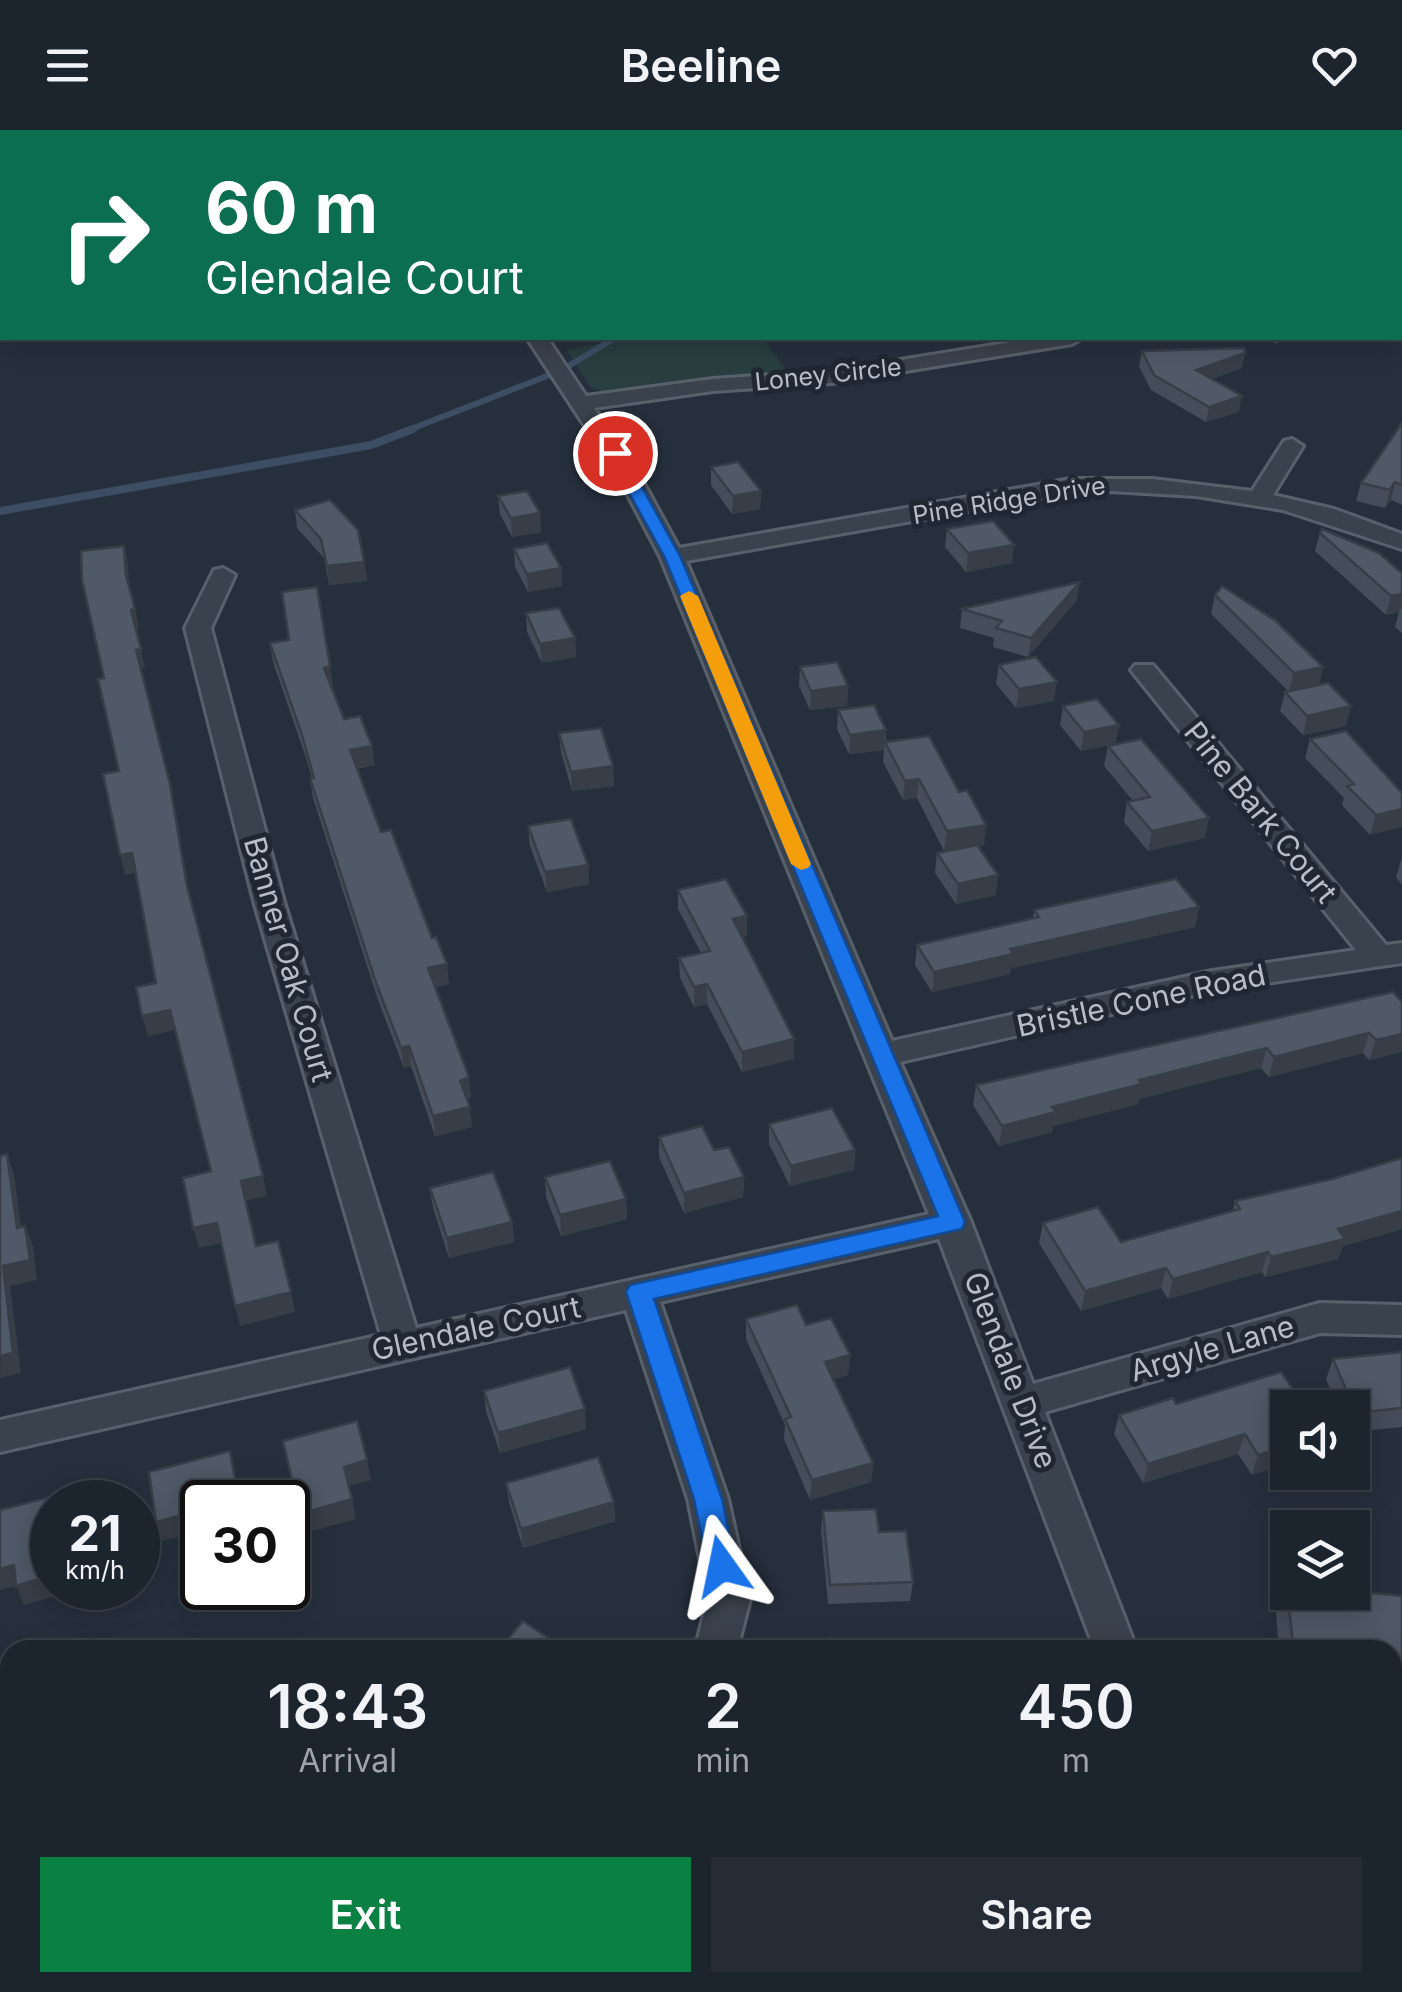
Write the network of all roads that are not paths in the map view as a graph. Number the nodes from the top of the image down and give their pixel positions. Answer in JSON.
{"nodes":[{"id":1,"x":538,"y":340,"type":"edge"},
{"id":2,"x":1063,"y":340,"type":"edge"},
{"id":3,"x":584,"y":403,"type":"junction"},
{"id":4,"x":1292,"y":446,"type":"dead end"},
{"id":5,"x":1258,"y":500,"type":"junction"},
{"id":6,"x":1402,"y":542,"type":"edge"},
{"id":7,"x":672,"y":556,"type":"junction"},
{"id":8,"x":223,"y":575,"type":"dead end"},
{"id":9,"x":1144,"y":670,"type":"dead end"},
{"id":10,"x":1390,"y":954,"type":"edge"},
{"id":11,"x":881,"y":1055,"type":"junction"},
{"id":12,"x":953,"y":1222,"type":"junction"},
{"id":13,"x":639,"y":1292,"type":"junction"},
{"id":14,"x":1402,"y":1320,"type":"edge"},
{"id":15,"x":402,"y":1344,"type":"junction"},
{"id":16,"x":1025,"y":1402,"type":"junction"},
{"id":17,"x":0,"y":1436,"type":"edge"},
{"id":18,"x":719,"y":1640,"type":"edge"},
{"id":19,"x":1112,"y":1640,"type":"edge"}],
"edges":[{"from":1,"to":3,"type":"street","name":"Glendale Drive"},
{"from":2,"to":3,"type":"street","name":"Loney Circle"},
{"from":3,"to":7,"type":"street","name":"Glendale Drive"},
{"from":4,"to":5,"type":"street"},
{"from":5,"to":6,"type":"street","name":"Pine Ridge Drive"},
{"from":5,"to":7,"type":"street","name":"Pine Ridge Drive"},
{"from":7,"to":11,"type":"street","name":"Glendale Drive"},
{"from":8,"to":15,"type":"street","name":"Banner Oak Court"},
{"from":9,"to":10,"type":"street","name":"Pine Bark Court"},
{"from":10,"to":11,"type":"street","name":"Bristle Cone Road"},
{"from":11,"to":12,"type":"street","name":"Glendale Drive"},
{"from":12,"to":13,"type":"street","name":"Glendale Court"},
{"from":12,"to":16,"type":"street","name":"Glendale Drive"},
{"from":13,"to":15,"type":"street","name":"Glendale Court"},
{"from":13,"to":18,"type":"street"},
{"from":14,"to":16,"type":"street","name":"Argyle Lane"},
{"from":15,"to":17,"type":"street","name":"Glendale Court"},
{"from":16,"to":19,"type":"street","name":"Glendale Drive"}]}
